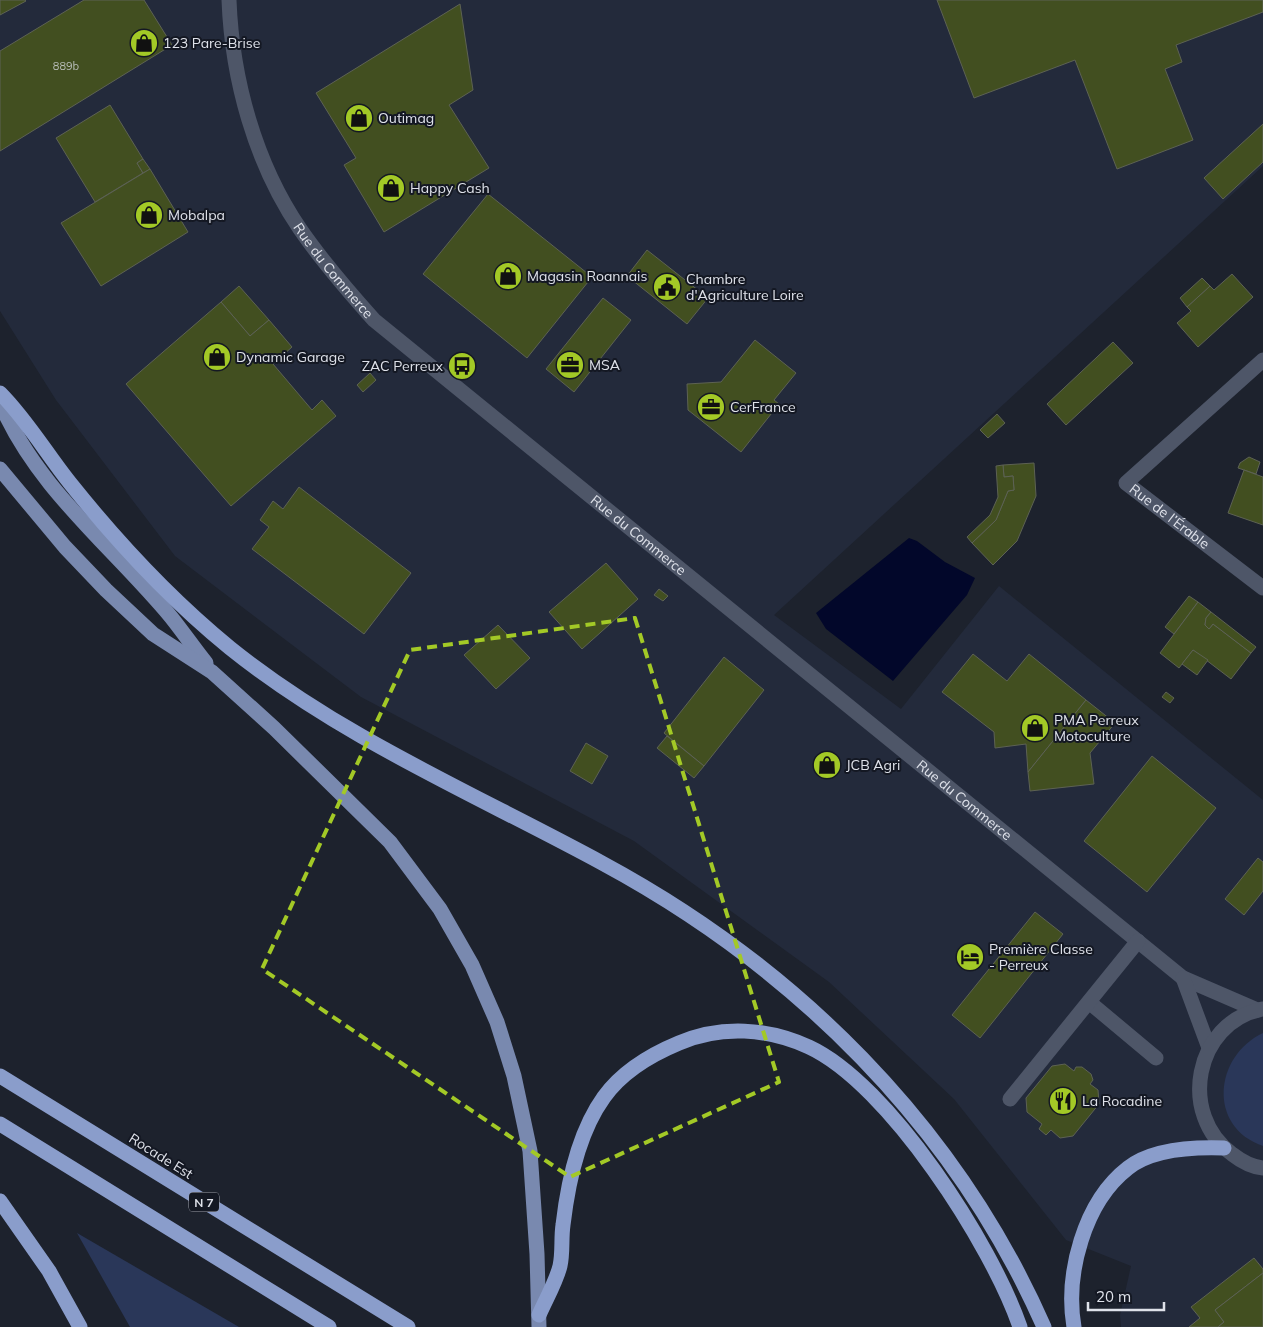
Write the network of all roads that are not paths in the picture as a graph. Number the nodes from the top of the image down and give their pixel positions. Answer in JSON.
{"nodes":[{"id":1,"x":229,"y":0,"type":"edge"},
{"id":2,"x":1263,"y":360,"type":"edge"},
{"id":3,"x":0,"y":393,"type":"edge"},
{"id":4,"x":0,"y":402,"type":"edge"},
{"id":5,"x":0,"y":469,"type":"edge"},
{"id":6,"x":1263,"y":588,"type":"edge"},
{"id":7,"x":212,"y":672,"type":"junction"},
{"id":8,"x":1138,"y":941,"type":"junction"},
{"id":9,"x":1183,"y":978,"type":"junction"},
{"id":10,"x":1089,"y":1002,"type":"junction"},
{"id":11,"x":1260,"y":1009,"type":"edge"},
{"id":12,"x":1209,"y":1048,"type":"junction"},
{"id":13,"x":1156,"y":1058,"type":"dead end"},
{"id":14,"x":0,"y":1076,"type":"edge"},
{"id":15,"x":1010,"y":1099,"type":"dead end"},
{"id":16,"x":0,"y":1124,"type":"edge"},
{"id":17,"x":1224,"y":1148,"type":"junction"},
{"id":18,"x":1263,"y":1168,"type":"edge"},
{"id":19,"x":0,"y":1201,"type":"edge"},
{"id":20,"x":539,"y":1321,"type":"edge"},
{"id":21,"x":80,"y":1327,"type":"edge"},
{"id":22,"x":330,"y":1327,"type":"edge"},
{"id":23,"x":408,"y":1327,"type":"edge"},
{"id":24,"x":1020,"y":1327,"type":"edge"},
{"id":25,"x":1044,"y":1327,"type":"edge"},
{"id":26,"x":1074,"y":1327,"type":"edge"}],
"edges":[{"from":1,"to":8,"type":"street","name":"Rue du Commerce"},
{"from":2,"to":6,"type":"street","name":"Rue de l’Érable"},
{"from":3,"to":25,"type":"highway"},
{"from":4,"to":7,"type":"main road"},
{"from":5,"to":7,"type":"main road"},
{"from":7,"to":20,"type":"main road"},
{"from":8,"to":9,"type":"street","name":"Rue du Commerce"},
{"from":8,"to":10,"type":"street"},
{"from":9,"to":11,"type":"street","name":"Rue du Commerce"},
{"from":9,"to":12,"type":"street"},
{"from":10,"to":13,"type":"street"},
{"from":10,"to":15,"type":"street"},
{"from":11,"to":12,"type":"street"},
{"from":12,"to":17,"type":"street"},
{"from":14,"to":23,"type":"highway","name":"Rocade Est","number":"N 7"},
{"from":16,"to":22,"type":"highway"},
{"from":17,"to":18,"type":"street"},
{"from":17,"to":26,"type":"highway"},
{"from":19,"to":21,"type":"highway"},
{"from":20,"to":24,"type":"highway"}]}
